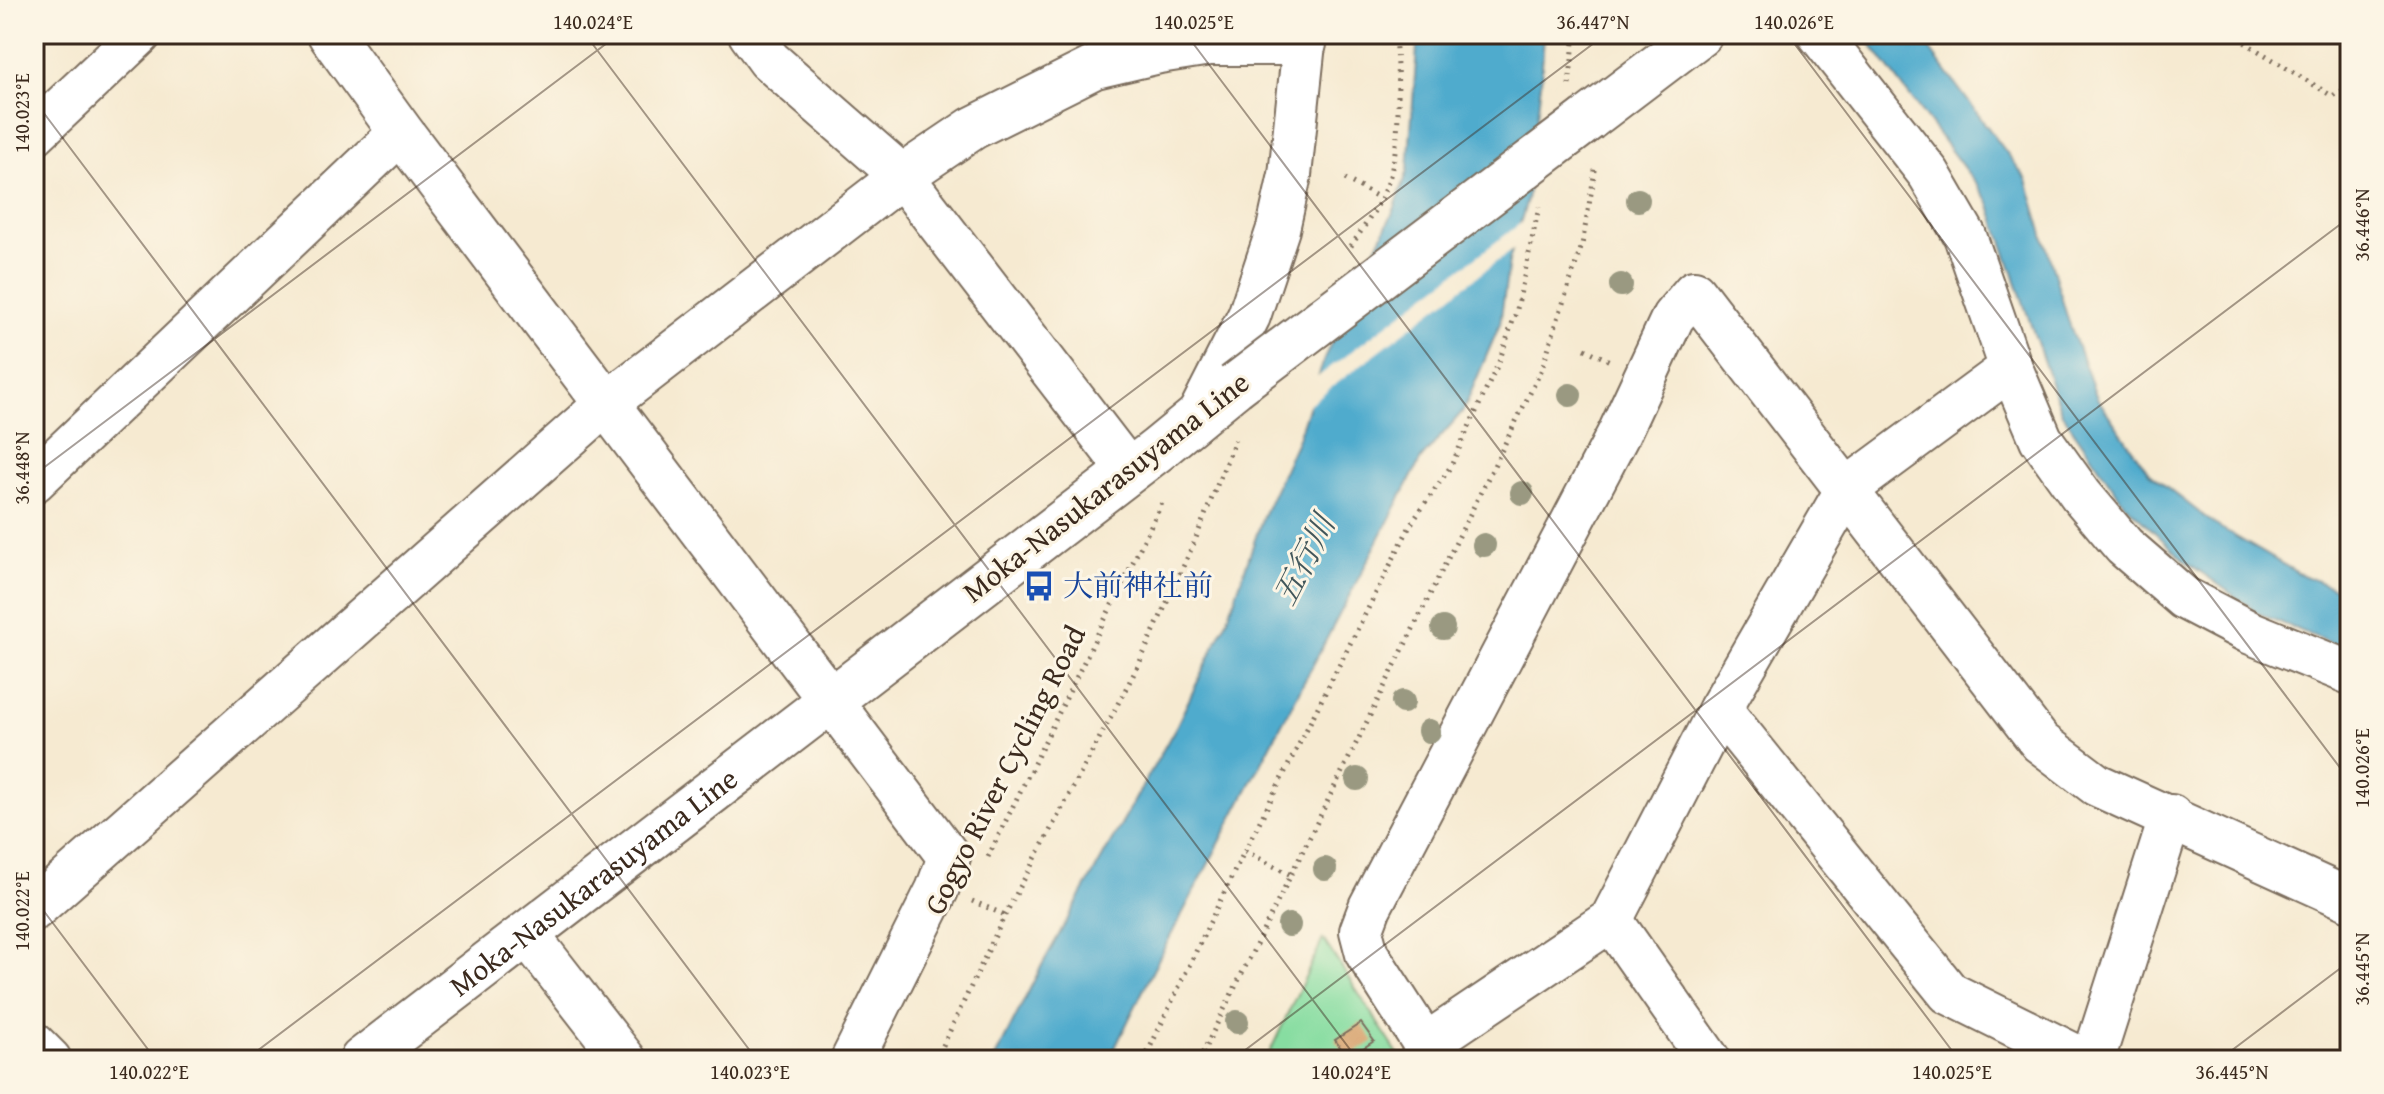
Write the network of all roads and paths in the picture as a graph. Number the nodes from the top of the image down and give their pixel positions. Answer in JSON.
{"nodes":[{"id":1,"x":140,"y":34,"type":"edge"},
{"id":2,"x":330,"y":34,"type":"edge"},
{"id":3,"x":750,"y":34,"type":"edge"},
{"id":4,"x":1395,"y":34,"type":"edge"},
{"id":5,"x":1575,"y":34,"type":"edge"},
{"id":6,"x":1700,"y":34,"type":"edge"},
{"id":7,"x":1819,"y":34,"type":"edge"},
{"id":8,"x":2231,"y":34,"type":"edge"},
{"id":9,"x":1305,"y":39,"type":"edge"},
{"id":10,"x":2350,"y":87,"type":"edge"},
{"id":11,"x":1587,"y":105,"type":"junction"},
{"id":12,"x":401,"y":132,"type":"junction"},
{"id":13,"x":34,"y":134,"type":"edge"},
{"id":14,"x":902,"y":176,"type":"junction"},
{"id":15,"x":1345,"y":179,"type":"dead end"},
{"id":16,"x":1380,"y":198,"type":"junction"},
{"id":17,"x":1541,"y":200,"type":"dead end"},
{"id":18,"x":1346,"y":252,"type":"dead end"},
{"id":19,"x":1585,"y":349,"type":"dead end"},
{"id":20,"x":1615,"y":363,"type":"dead end"},
{"id":21,"x":2011,"y":368,"type":"junction"},
{"id":22,"x":607,"y":403,"type":"junction"},
{"id":23,"x":1199,"y":414,"type":"junction"},
{"id":24,"x":1238,"y":431,"type":"dead end"},
{"id":25,"x":1129,"y":471,"type":"junction"},
{"id":26,"x":34,"y":481,"type":"edge"},
{"id":27,"x":1847,"y":489,"type":"junction"},
{"id":28,"x":1163,"y":501,"type":"dead end"},
{"id":29,"x":2350,"y":673,"type":"edge"},
{"id":30,"x":831,"y":701,"type":"junction"},
{"id":31,"x":1720,"y":709,"type":"junction"},
{"id":32,"x":2171,"y":816,"type":"junction"},
{"id":33,"x":1245,"y":851,"type":"junction"},
{"id":34,"x":981,"y":870,"type":"dead end"},
{"id":35,"x":1291,"y":875,"type":"junction"},
{"id":36,"x":966,"y":899,"type":"dead end"},
{"id":37,"x":2350,"y":900,"type":"edge"},
{"id":38,"x":34,"y":909,"type":"edge"},
{"id":39,"x":1005,"y":915,"type":"junction"},
{"id":40,"x":1611,"y":920,"type":"junction"},
{"id":41,"x":527,"y":934,"type":"junction"},
{"id":42,"x":34,"y":1044,"type":"edge"},
{"id":43,"x":1368,"y":1051,"type":"dead end"},
{"id":44,"x":1430,"y":1053,"type":"edge"},
{"id":45,"x":50,"y":1060,"type":"edge"},
{"id":46,"x":362,"y":1060,"type":"edge"},
{"id":47,"x":625,"y":1060,"type":"edge"},
{"id":48,"x":852,"y":1060,"type":"edge"},
{"id":49,"x":936,"y":1060,"type":"edge"},
{"id":50,"x":1144,"y":1060,"type":"edge"},
{"id":51,"x":1199,"y":1060,"type":"edge"},
{"id":52,"x":1374,"y":1060,"type":"edge"},
{"id":53,"x":1709,"y":1060,"type":"edge"},
{"id":54,"x":2084,"y":1060,"type":"edge"},
{"id":55,"x":2093,"y":1060,"type":"edge"}],
"edges":[{"from":1,"to":13,"type":"street"},
{"from":2,"to":12,"type":"main road"},
{"from":3,"to":14,"type":"street"},
{"from":4,"to":16,"type":"path"},
{"from":5,"to":11,"type":"path"},
{"from":6,"to":11,"type":"main road","name":"Moka-Nasukarasuyama Line"},
{"from":7,"to":21,"type":"street"},
{"from":8,"to":10,"type":"path"},
{"from":9,"to":14,"type":"street"},
{"from":9,"to":23,"type":"street"},
{"from":11,"to":23,"type":"main road","name":"Moka-Nasukarasuyama Line","bridge":true},
{"from":11,"to":35,"type":"path"},
{"from":12,"to":22,"type":"main road"},
{"from":12,"to":26,"type":"street"},
{"from":14,"to":22,"type":"street"},
{"from":14,"to":25,"type":"street"},
{"from":15,"to":16,"type":"path"},
{"from":16,"to":18,"type":"path"},
{"from":17,"to":33,"type":"path"},
{"from":19,"to":20,"type":"path"},
{"from":21,"to":27,"type":"street"},
{"from":21,"to":29,"type":"street"},
{"from":22,"to":30,"type":"main road"},
{"from":22,"to":38,"type":"street"},
{"from":23,"to":25,"type":"main road","name":"Moka-Nasukarasuyama Line"},
{"from":24,"to":39,"type":"path"},
{"from":25,"to":30,"type":"main road","name":"Moka-Nasukarasuyama Line"},
{"from":27,"to":31,"type":"street"},
{"from":27,"to":32,"type":"street"},
{"from":27,"to":44,"type":"street"},
{"from":28,"to":34,"type":"path","name":"Gogyo River Cycling Road"},
{"from":30,"to":41,"type":"main road","name":"Moka-Nasukarasuyama Line"},
{"from":30,"to":48,"type":"street"},
{"from":31,"to":40,"type":"street"},
{"from":31,"to":54,"type":"street"},
{"from":32,"to":37,"type":"street"},
{"from":32,"to":55,"type":"street"},
{"from":33,"to":35,"type":"path"},
{"from":33,"to":50,"type":"path"},
{"from":35,"to":51,"type":"path"},
{"from":36,"to":39,"type":"path"},
{"from":39,"to":49,"type":"path"},
{"from":40,"to":44,"type":"street"},
{"from":40,"to":53,"type":"street"},
{"from":41,"to":46,"type":"main road","name":"Moka-Nasukarasuyama Line"},
{"from":41,"to":47,"type":"street"},
{"from":42,"to":45,"type":"street"},
{"from":43,"to":52,"type":"path"}]}
